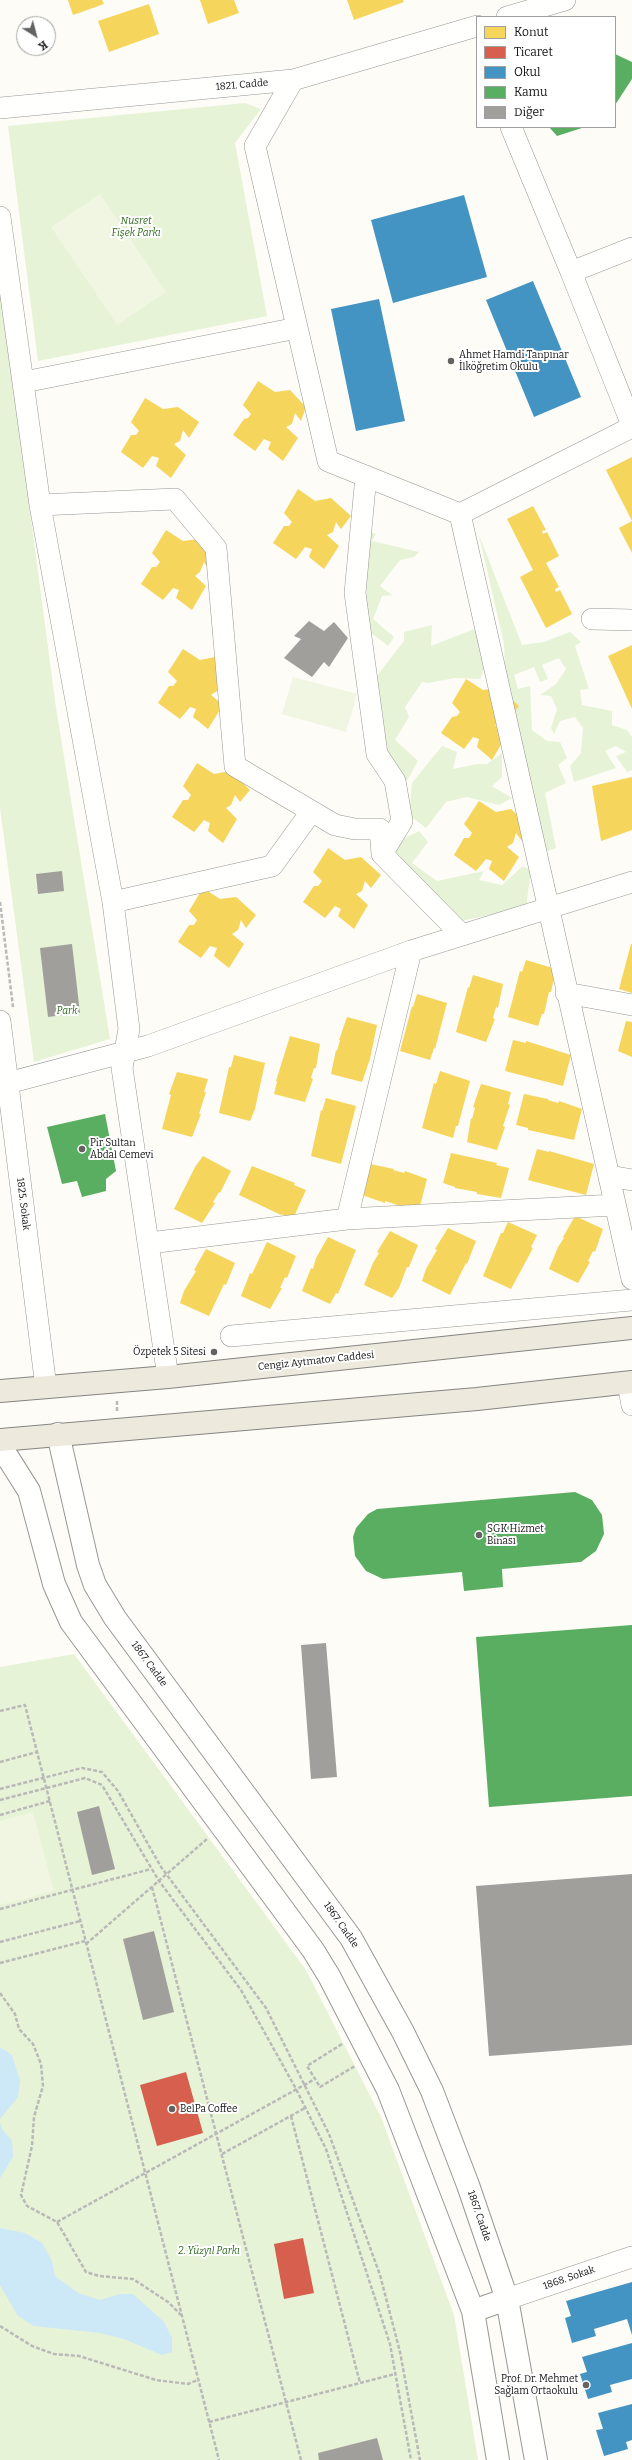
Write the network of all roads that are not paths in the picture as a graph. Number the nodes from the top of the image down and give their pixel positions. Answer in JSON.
{"nodes":[{"id":1,"x":565,"y":0,"type":"edge"},
{"id":2,"x":510,"y":16,"type":"edge"},
{"id":3,"x":475,"y":32,"type":"edge"},
{"id":4,"x":293,"y":80,"type":"junction"},
{"id":5,"x":0,"y":108,"type":"edge"},
{"id":6,"x":511,"y":128,"type":"edge"},
{"id":7,"x":0,"y":217,"type":"edge"},
{"id":8,"x":632,"y":248,"type":"edge"},
{"id":9,"x":571,"y":272,"type":"junction"},
{"id":10,"x":297,"y":328,"type":"junction"},
{"id":11,"x":24,"y":382,"type":"junction"},
{"id":12,"x":632,"y":426,"type":"edge"},
{"id":13,"x":366,"y":476,"type":"junction"},
{"id":14,"x":40,"y":505,"type":"junction"},
{"id":15,"x":460,"y":514,"type":"junction"},
{"id":16,"x":592,"y":619,"type":"dead end"},
{"id":17,"x":632,"y":620,"type":"edge"},
{"id":18,"x":310,"y":812,"type":"junction"},
{"id":19,"x":382,"y":854,"type":"junction"},
{"id":20,"x":632,"y":882,"type":"edge"},
{"id":21,"x":113,"y":902,"type":"junction"},
{"id":22,"x":547,"y":908,"type":"junction"},
{"id":23,"x":462,"y":935,"type":"junction"},
{"id":24,"x":411,"y":951,"type":"junction"},
{"id":25,"x":566,"y":993,"type":"junction"},
{"id":26,"x":632,"y":1006,"type":"edge"},
{"id":27,"x":6,"y":1015,"type":"edge"},
{"id":28,"x":125,"y":1052,"type":"junction"},
{"id":29,"x":4,"y":1084,"type":"edge"},
{"id":30,"x":608,"y":1176,"type":"junction"},
{"id":31,"x":632,"y":1180,"type":"edge"},
{"id":32,"x":615,"y":1205,"type":"junction"},
{"id":33,"x":347,"y":1219,"type":"junction"},
{"id":34,"x":150,"y":1243,"type":"junction"},
{"id":35,"x":632,"y":1278,"type":"edge"},
{"id":36,"x":632,"y":1300,"type":"edge"},
{"id":37,"x":632,"y":1328,"type":"edge"},
{"id":38,"x":231,"y":1336,"type":"dead end"},
{"id":39,"x":168,"y":1377,"type":"junction"},
{"id":40,"x":630,"y":1383,"type":"edge"},
{"id":41,"x":46,"y":1387,"type":"junction"},
{"id":42,"x":0,"y":1391,"type":"edge"},
{"id":43,"x":632,"y":1405,"type":"edge"},
{"id":44,"x":58,"y":1434,"type":"junction"},
{"id":45,"x":0,"y":1440,"type":"edge"},
{"id":46,"x":0,"y":1445,"type":"edge"},
{"id":47,"x":632,"y":2257,"type":"edge"},
{"id":48,"x":507,"y":2299,"type":"junction"},
{"id":49,"x":473,"y":2311,"type":"junction"},
{"id":50,"x":498,"y":2460,"type":"edge"},
{"id":51,"x":536,"y":2460,"type":"edge"}],
"edges":[{"from":1,"to":2,"type":"street"},
{"from":3,"to":4,"type":"street","name":"1821. Cadde"},
{"from":4,"to":5,"type":"street","name":"1821. Cadde"},
{"from":4,"to":10,"type":"street"},
{"from":6,"to":9,"type":"street"},
{"from":7,"to":11,"type":"street"},
{"from":8,"to":9,"type":"street"},
{"from":9,"to":12,"type":"street"},
{"from":10,"to":11,"type":"street"},
{"from":10,"to":13,"type":"street"},
{"from":11,"to":14,"type":"street"},
{"from":12,"to":15,"type":"street"},
{"from":13,"to":15,"type":"street"},
{"from":13,"to":19,"type":"street"},
{"from":14,"to":18,"type":"street"},
{"from":14,"to":21,"type":"street"},
{"from":15,"to":22,"type":"street"},
{"from":16,"to":17,"type":"street"},
{"from":18,"to":19,"type":"street"},
{"from":18,"to":21,"type":"street"},
{"from":19,"to":23,"type":"street"},
{"from":20,"to":22,"type":"street"},
{"from":21,"to":28,"type":"street"},
{"from":22,"to":23,"type":"street"},
{"from":22,"to":25,"type":"street"},
{"from":23,"to":24,"type":"street"},
{"from":24,"to":28,"type":"street"},
{"from":24,"to":33,"type":"street"},
{"from":25,"to":26,"type":"street"},
{"from":25,"to":30,"type":"street"},
{"from":27,"to":29,"type":"street","name":"1825. Sokak"},
{"from":28,"to":29,"type":"street"},
{"from":28,"to":34,"type":"street"},
{"from":29,"to":41,"type":"street","name":"1825. Sokak"},
{"from":30,"to":31,"type":"street"},
{"from":30,"to":32,"type":"street"},
{"from":32,"to":33,"type":"street"},
{"from":32,"to":35,"type":"street"},
{"from":33,"to":34,"type":"street"},
{"from":34,"to":39,"type":"street"},
{"from":36,"to":38,"type":"street"},
{"from":37,"to":39,"type":"main road","name":"Cengiz Aytmatov Caddesi"},
{"from":39,"to":41,"type":"main road","name":"Cengiz Aytmatov Caddesi"},
{"from":40,"to":43,"type":"street"},
{"from":40,"to":44,"type":"main road"},
{"from":41,"to":42,"type":"main road","name":"Cengiz Aytmatov Caddesi"},
{"from":44,"to":45,"type":"main road"},
{"from":44,"to":48,"type":"street","name":"1867. Cadde"},
{"from":46,"to":49,"type":"street"},
{"from":47,"to":48,"type":"street","name":"1868. Sokak"},
{"from":48,"to":49,"type":"street"},
{"from":48,"to":51,"type":"street","name":"1867. Cadde"},
{"from":49,"to":50,"type":"street"}]}
